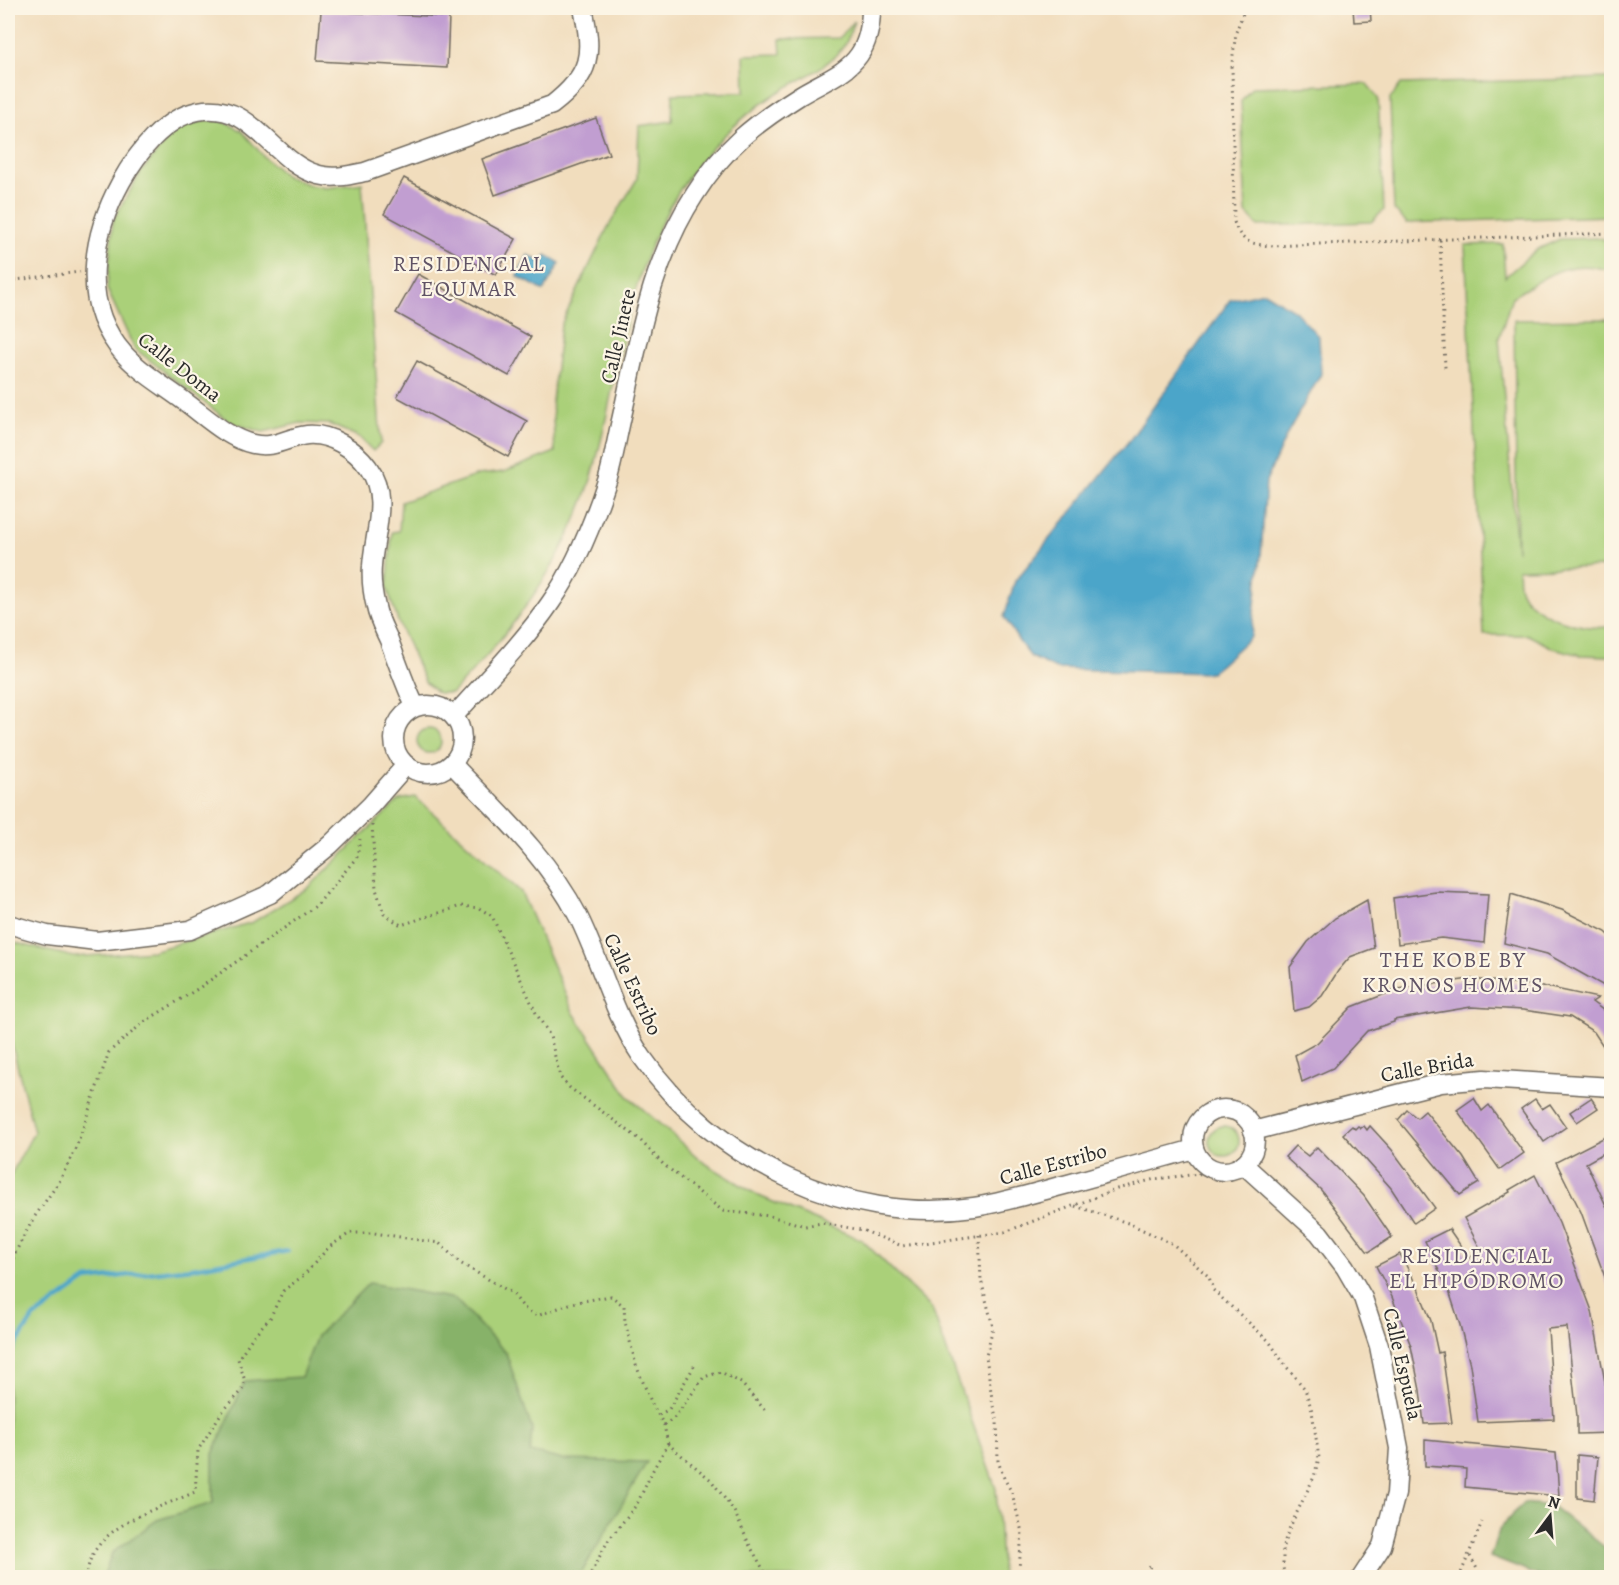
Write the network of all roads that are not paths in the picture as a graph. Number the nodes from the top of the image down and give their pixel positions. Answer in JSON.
{"nodes":[{"id":1,"x":583,"y":8,"type":"edge"},
{"id":2,"x":871,"y":8,"type":"edge"},
{"id":3,"x":415,"y":706,"type":"junction"},
{"id":4,"x":454,"y":716,"type":"junction"},
{"id":5,"x":452,"y":764,"type":"junction"},
{"id":6,"x":406,"y":765,"type":"junction"},
{"id":7,"x":8,"y":924,"type":"edge"},
{"id":8,"x":1611,"y":1087,"type":"edge"},
{"id":9,"x":1253,"y":1131,"type":"junction"},
{"id":10,"x":1196,"y":1154,"type":"junction"},
{"id":11,"x":1243,"y":1164,"type":"junction"},
{"id":12,"x":1361,"y":1578,"type":"edge"}],
"edges":[{"from":1,"to":3,"type":"street","name":"Calle Doma"},
{"from":2,"to":4,"type":"street","name":"Calle Jinete"},
{"from":3,"to":4,"type":"street"},
{"from":3,"to":6,"type":"street"},
{"from":4,"to":5,"type":"street"},
{"from":5,"to":6,"type":"street"},
{"from":5,"to":10,"type":"street","name":"Calle Estribo"},
{"from":6,"to":7,"type":"street"},
{"from":8,"to":9,"type":"street","name":"Calle Brida"},
{"from":9,"to":10,"type":"street"},
{"from":9,"to":11,"type":"street"},
{"from":10,"to":11,"type":"street"},
{"from":11,"to":12,"type":"street","name":"Calle Espuela"}]}
